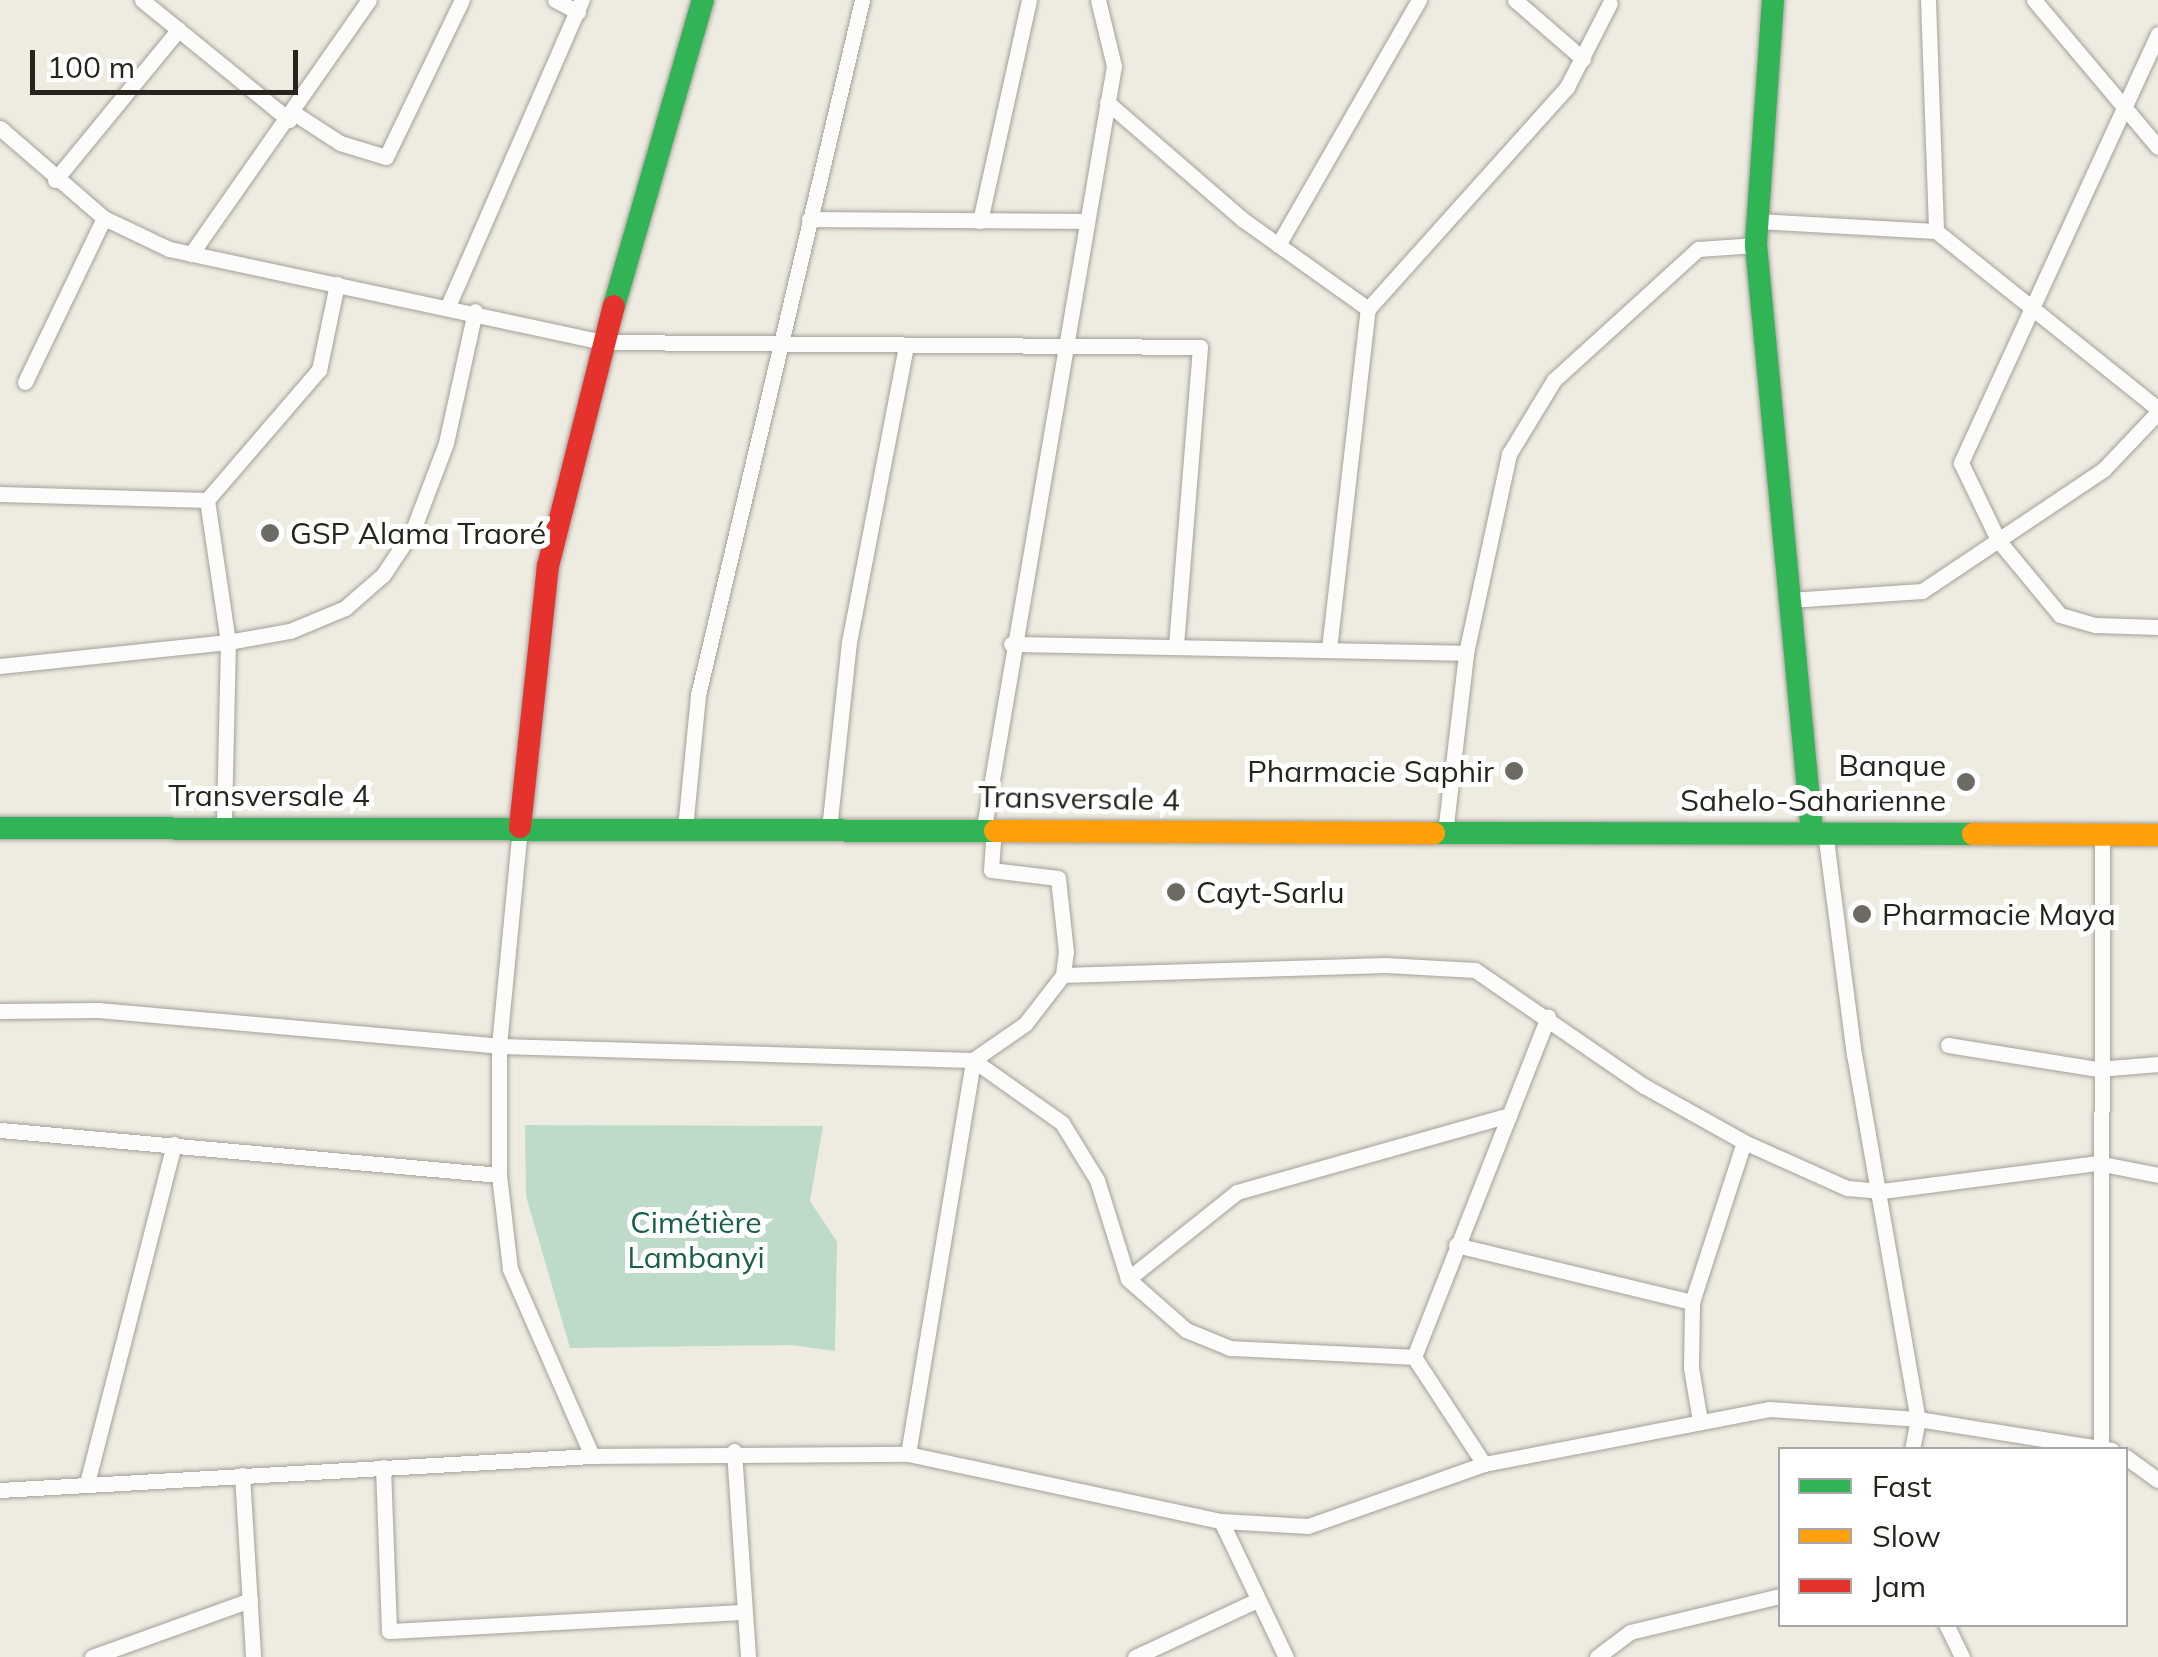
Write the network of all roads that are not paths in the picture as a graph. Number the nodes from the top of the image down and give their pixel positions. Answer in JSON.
{"nodes":[{"id":1,"x":369,"y":0,"type":"edge"},
{"id":2,"x":462,"y":0,"type":"edge"},
{"id":3,"x":555,"y":0,"type":"edge"},
{"id":4,"x":703,"y":0,"type":"edge"},
{"id":5,"x":862,"y":0,"type":"edge"},
{"id":6,"x":1029,"y":0,"type":"edge"},
{"id":7,"x":1098,"y":0,"type":"edge"},
{"id":8,"x":1419,"y":0,"type":"edge"},
{"id":9,"x":1515,"y":0,"type":"edge"},
{"id":10,"x":1774,"y":0,"type":"edge"},
{"id":11,"x":1928,"y":0,"type":"edge"},
{"id":12,"x":2034,"y":0,"type":"edge"},
{"id":13,"x":152,"y":3,"type":"edge"},
{"id":14,"x":1610,"y":3,"type":"dead end"},
{"id":15,"x":580,"y":6,"type":"edge"},
{"id":16,"x":179,"y":28,"type":"junction"},
{"id":17,"x":2158,"y":34,"type":"edge"},
{"id":18,"x":1583,"y":59,"type":"junction"},
{"id":19,"x":1107,"y":102,"type":"junction"},
{"id":20,"x":2122,"y":104,"type":"junction"},
{"id":21,"x":292,"y":116,"type":"junction"},
{"id":22,"x":0,"y":128,"type":"edge"},
{"id":23,"x":2158,"y":147,"type":"edge"},
{"id":24,"x":55,"y":180,"type":"junction"},
{"id":25,"x":104,"y":218,"type":"junction"},
{"id":26,"x":809,"y":220,"type":"junction"},
{"id":27,"x":1756,"y":220,"type":"junction"},
{"id":28,"x":980,"y":221,"type":"junction"},
{"id":29,"x":1086,"y":221,"type":"junction"},
{"id":30,"x":1936,"y":231,"type":"junction"},
{"id":31,"x":1756,"y":244,"type":"junction"},
{"id":32,"x":1278,"y":245,"type":"junction"},
{"id":33,"x":191,"y":254,"type":"junction"},
{"id":34,"x":337,"y":284,"type":"junction"},
{"id":35,"x":2033,"y":305,"type":"junction"},
{"id":36,"x":448,"y":306,"type":"junction"},
{"id":37,"x":1368,"y":309,"type":"junction"},
{"id":38,"x":475,"y":311,"type":"junction"},
{"id":39,"x":603,"y":342,"type":"junction"},
{"id":40,"x":780,"y":342,"type":"junction"},
{"id":41,"x":1069,"y":345,"type":"junction"},
{"id":42,"x":906,"y":346,"type":"junction"},
{"id":43,"x":25,"y":382,"type":"dead end"},
{"id":44,"x":2158,"y":410,"type":"edge"},
{"id":45,"x":0,"y":494,"type":"edge"},
{"id":46,"x":207,"y":500,"type":"junction"},
{"id":47,"x":1998,"y":540,"type":"junction"},
{"id":48,"x":1790,"y":600,"type":"junction"},
{"id":49,"x":2158,"y":627,"type":"edge"},
{"id":50,"x":228,"y":642,"type":"junction"},
{"id":51,"x":1011,"y":644,"type":"junction"},
{"id":52,"x":1176,"y":646,"type":"junction"},
{"id":53,"x":1330,"y":648,"type":"junction"},
{"id":54,"x":1466,"y":653,"type":"junction"},
{"id":55,"x":0,"y":666,"type":"edge"},
{"id":56,"x":224,"y":824,"type":"junction"},
{"id":57,"x":1,"y":825,"type":"edge"},
{"id":58,"x":520,"y":827,"type":"junction"},
{"id":59,"x":989,"y":827,"type":"junction"},
{"id":60,"x":685,"y":828,"type":"junction"},
{"id":61,"x":829,"y":829,"type":"junction"},
{"id":62,"x":1818,"y":832,"type":"junction"},
{"id":63,"x":1445,"y":833,"type":"junction"},
{"id":64,"x":2102,"y":834,"type":"junction"},
{"id":65,"x":2158,"y":835,"type":"edge"},
{"id":66,"x":1063,"y":975,"type":"junction"},
{"id":67,"x":0,"y":1011,"type":"edge"},
{"id":68,"x":1548,"y":1016,"type":"junction"},
{"id":69,"x":1948,"y":1045,"type":"dead end"},
{"id":70,"x":499,"y":1046,"type":"junction"},
{"id":71,"x":973,"y":1060,"type":"junction"},
{"id":72,"x":2158,"y":1064,"type":"edge"},
{"id":73,"x":2098,"y":1068,"type":"junction"},
{"id":74,"x":1510,"y":1115,"type":"junction"},
{"id":75,"x":0,"y":1130,"type":"edge"},
{"id":76,"x":1744,"y":1142,"type":"junction"},
{"id":77,"x":174,"y":1144,"type":"junction"},
{"id":78,"x":2098,"y":1163,"type":"junction"},
{"id":79,"x":499,"y":1175,"type":"junction"},
{"id":80,"x":2158,"y":1175,"type":"edge"},
{"id":81,"x":1882,"y":1191,"type":"junction"},
{"id":82,"x":1456,"y":1245,"type":"junction"},
{"id":83,"x":1128,"y":1279,"type":"junction"},
{"id":84,"x":1692,"y":1302,"type":"junction"},
{"id":85,"x":1414,"y":1357,"type":"junction"},
{"id":86,"x":1918,"y":1418,"type":"junction"},
{"id":87,"x":1700,"y":1421,"type":"junction"},
{"id":88,"x":1913,"y":1447,"type":"edge"},
{"id":89,"x":2106,"y":1447,"type":"edge"},
{"id":90,"x":734,"y":1451,"type":"junction"},
{"id":91,"x":908,"y":1454,"type":"junction"},
{"id":92,"x":592,"y":1456,"type":"junction"},
{"id":93,"x":2128,"y":1458,"type":"edge"},
{"id":94,"x":1484,"y":1464,"type":"junction"},
{"id":95,"x":384,"y":1467,"type":"junction"},
{"id":96,"x":242,"y":1474,"type":"junction"},
{"id":97,"x":2158,"y":1480,"type":"edge"},
{"id":98,"x":88,"y":1482,"type":"junction"},
{"id":99,"x":0,"y":1490,"type":"edge"},
{"id":100,"x":1221,"y":1521,"type":"junction"},
{"id":101,"x":1778,"y":1596,"type":"edge"},
{"id":102,"x":250,"y":1600,"type":"junction"},
{"id":103,"x":1254,"y":1601,"type":"junction"},
{"id":104,"x":743,"y":1612,"type":"junction"},
{"id":105,"x":1948,"y":1627,"type":"edge"},
{"id":106,"x":1960,"y":1652,"type":"edge"},
{"id":107,"x":92,"y":1657,"type":"edge"},
{"id":108,"x":254,"y":1657,"type":"edge"},
{"id":109,"x":748,"y":1657,"type":"edge"},
{"id":110,"x":1135,"y":1657,"type":"edge"},
{"id":111,"x":1286,"y":1657,"type":"edge"},
{"id":112,"x":1597,"y":1657,"type":"edge"},
{"id":113,"x":1940,"y":1657,"type":"edge"}],
"edges":[{"from":1,"to":21,"type":"street"},
{"from":2,"to":21,"type":"street"},
{"from":3,"to":15,"type":"street"},
{"from":4,"to":39,"type":"main road"},
{"from":5,"to":26,"type":"street"},
{"from":6,"to":28,"type":"street"},
{"from":7,"to":19,"type":"street"},
{"from":8,"to":32,"type":"street"},
{"from":9,"to":18,"type":"street"},
{"from":10,"to":27,"type":"main road"},
{"from":11,"to":30,"type":"street"},
{"from":12,"to":20,"type":"street"},
{"from":13,"to":16,"type":"street"},
{"from":14,"to":18,"type":"street"},
{"from":15,"to":36,"type":"street"},
{"from":16,"to":21,"type":"street"},
{"from":16,"to":24,"type":"street"},
{"from":17,"to":20,"type":"street"},
{"from":18,"to":37,"type":"street"},
{"from":19,"to":29,"type":"street"},
{"from":19,"to":32,"type":"street"},
{"from":20,"to":23,"type":"street"},
{"from":20,"to":35,"type":"street"},
{"from":21,"to":33,"type":"street"},
{"from":22,"to":24,"type":"street"},
{"from":24,"to":25,"type":"street"},
{"from":25,"to":33,"type":"street"},
{"from":25,"to":43,"type":"street"},
{"from":26,"to":28,"type":"street"},
{"from":26,"to":40,"type":"street"},
{"from":27,"to":30,"type":"street"},
{"from":27,"to":31,"type":"main road"},
{"from":28,"to":29,"type":"street"},
{"from":29,"to":41,"type":"street"},
{"from":30,"to":35,"type":"street"},
{"from":31,"to":48,"type":"main road"},
{"from":31,"to":54,"type":"street"},
{"from":32,"to":37,"type":"street"},
{"from":33,"to":34,"type":"street"},
{"from":34,"to":36,"type":"street"},
{"from":34,"to":46,"type":"street"},
{"from":35,"to":44,"type":"street"},
{"from":35,"to":47,"type":"street"},
{"from":36,"to":38,"type":"street"},
{"from":37,"to":53,"type":"street"},
{"from":38,"to":39,"type":"street"},
{"from":38,"to":50,"type":"street"},
{"from":39,"to":40,"type":"street"},
{"from":39,"to":58,"type":"main road"},
{"from":40,"to":42,"type":"street"},
{"from":40,"to":60,"type":"street"},
{"from":41,"to":42,"type":"street"},
{"from":41,"to":51,"type":"street"},
{"from":41,"to":52,"type":"street"},
{"from":42,"to":61,"type":"street"},
{"from":44,"to":47,"type":"street"},
{"from":45,"to":46,"type":"street"},
{"from":46,"to":50,"type":"street"},
{"from":47,"to":48,"type":"street"},
{"from":47,"to":49,"type":"street"},
{"from":48,"to":62,"type":"main road"},
{"from":50,"to":55,"type":"street"},
{"from":50,"to":56,"type":"street"},
{"from":51,"to":52,"type":"street"},
{"from":51,"to":59,"type":"street"},
{"from":52,"to":53,"type":"street"},
{"from":53,"to":54,"type":"street"},
{"from":54,"to":63,"type":"street"},
{"from":56,"to":57,"type":"main road","name":"Transversale 4"},
{"from":56,"to":58,"type":"main road","name":"Transversale 4"},
{"from":58,"to":60,"type":"main road","name":"Transversale 4"},
{"from":58,"to":70,"type":"street"},
{"from":59,"to":61,"type":"main road","name":"Transversale 4"},
{"from":59,"to":63,"type":"main road","name":"Transversale 4"},
{"from":59,"to":66,"type":"street"},
{"from":60,"to":61,"type":"main road","name":"Transversale 4"},
{"from":62,"to":63,"type":"main road","name":"Transversale 4"},
{"from":62,"to":64,"type":"main road","name":"Transversale 4"},
{"from":62,"to":81,"type":"street"},
{"from":64,"to":65,"type":"main road","name":"Transversale 4"},
{"from":64,"to":73,"type":"street"},
{"from":66,"to":68,"type":"street"},
{"from":66,"to":71,"type":"street"},
{"from":67,"to":70,"type":"street"},
{"from":68,"to":74,"type":"street"},
{"from":68,"to":76,"type":"street"},
{"from":69,"to":73,"type":"street"},
{"from":70,"to":71,"type":"street"},
{"from":70,"to":79,"type":"street"},
{"from":71,"to":83,"type":"street"},
{"from":71,"to":91,"type":"street"},
{"from":72,"to":73,"type":"street"},
{"from":73,"to":78,"type":"street"},
{"from":74,"to":82,"type":"street"},
{"from":74,"to":83,"type":"street"},
{"from":75,"to":77,"type":"street"},
{"from":76,"to":81,"type":"street"},
{"from":76,"to":84,"type":"street"},
{"from":77,"to":79,"type":"street"},
{"from":77,"to":98,"type":"street"},
{"from":78,"to":80,"type":"street"},
{"from":78,"to":81,"type":"street"},
{"from":78,"to":89,"type":"street"},
{"from":79,"to":92,"type":"street"},
{"from":81,"to":86,"type":"street"},
{"from":82,"to":84,"type":"street"},
{"from":82,"to":85,"type":"street"},
{"from":83,"to":85,"type":"street"},
{"from":84,"to":87,"type":"street"},
{"from":85,"to":94,"type":"street"},
{"from":86,"to":87,"type":"street"},
{"from":86,"to":88,"type":"street"},
{"from":86,"to":89,"type":"street"},
{"from":87,"to":94,"type":"street"},
{"from":90,"to":91,"type":"street"},
{"from":90,"to":92,"type":"street"},
{"from":90,"to":104,"type":"street"},
{"from":91,"to":100,"type":"street"},
{"from":92,"to":95,"type":"street"},
{"from":93,"to":97,"type":"street"},
{"from":94,"to":100,"type":"street"},
{"from":95,"to":96,"type":"street"},
{"from":95,"to":104,"type":"street"},
{"from":96,"to":98,"type":"street"},
{"from":96,"to":102,"type":"street"},
{"from":98,"to":99,"type":"street"},
{"from":100,"to":103,"type":"street"},
{"from":101,"to":112,"type":"street"},
{"from":102,"to":107,"type":"street"},
{"from":102,"to":108,"type":"street"},
{"from":103,"to":110,"type":"street"},
{"from":103,"to":111,"type":"street"},
{"from":104,"to":109,"type":"street"},
{"from":105,"to":106,"type":"street"},
{"from":106,"to":113,"type":"street"}]}
